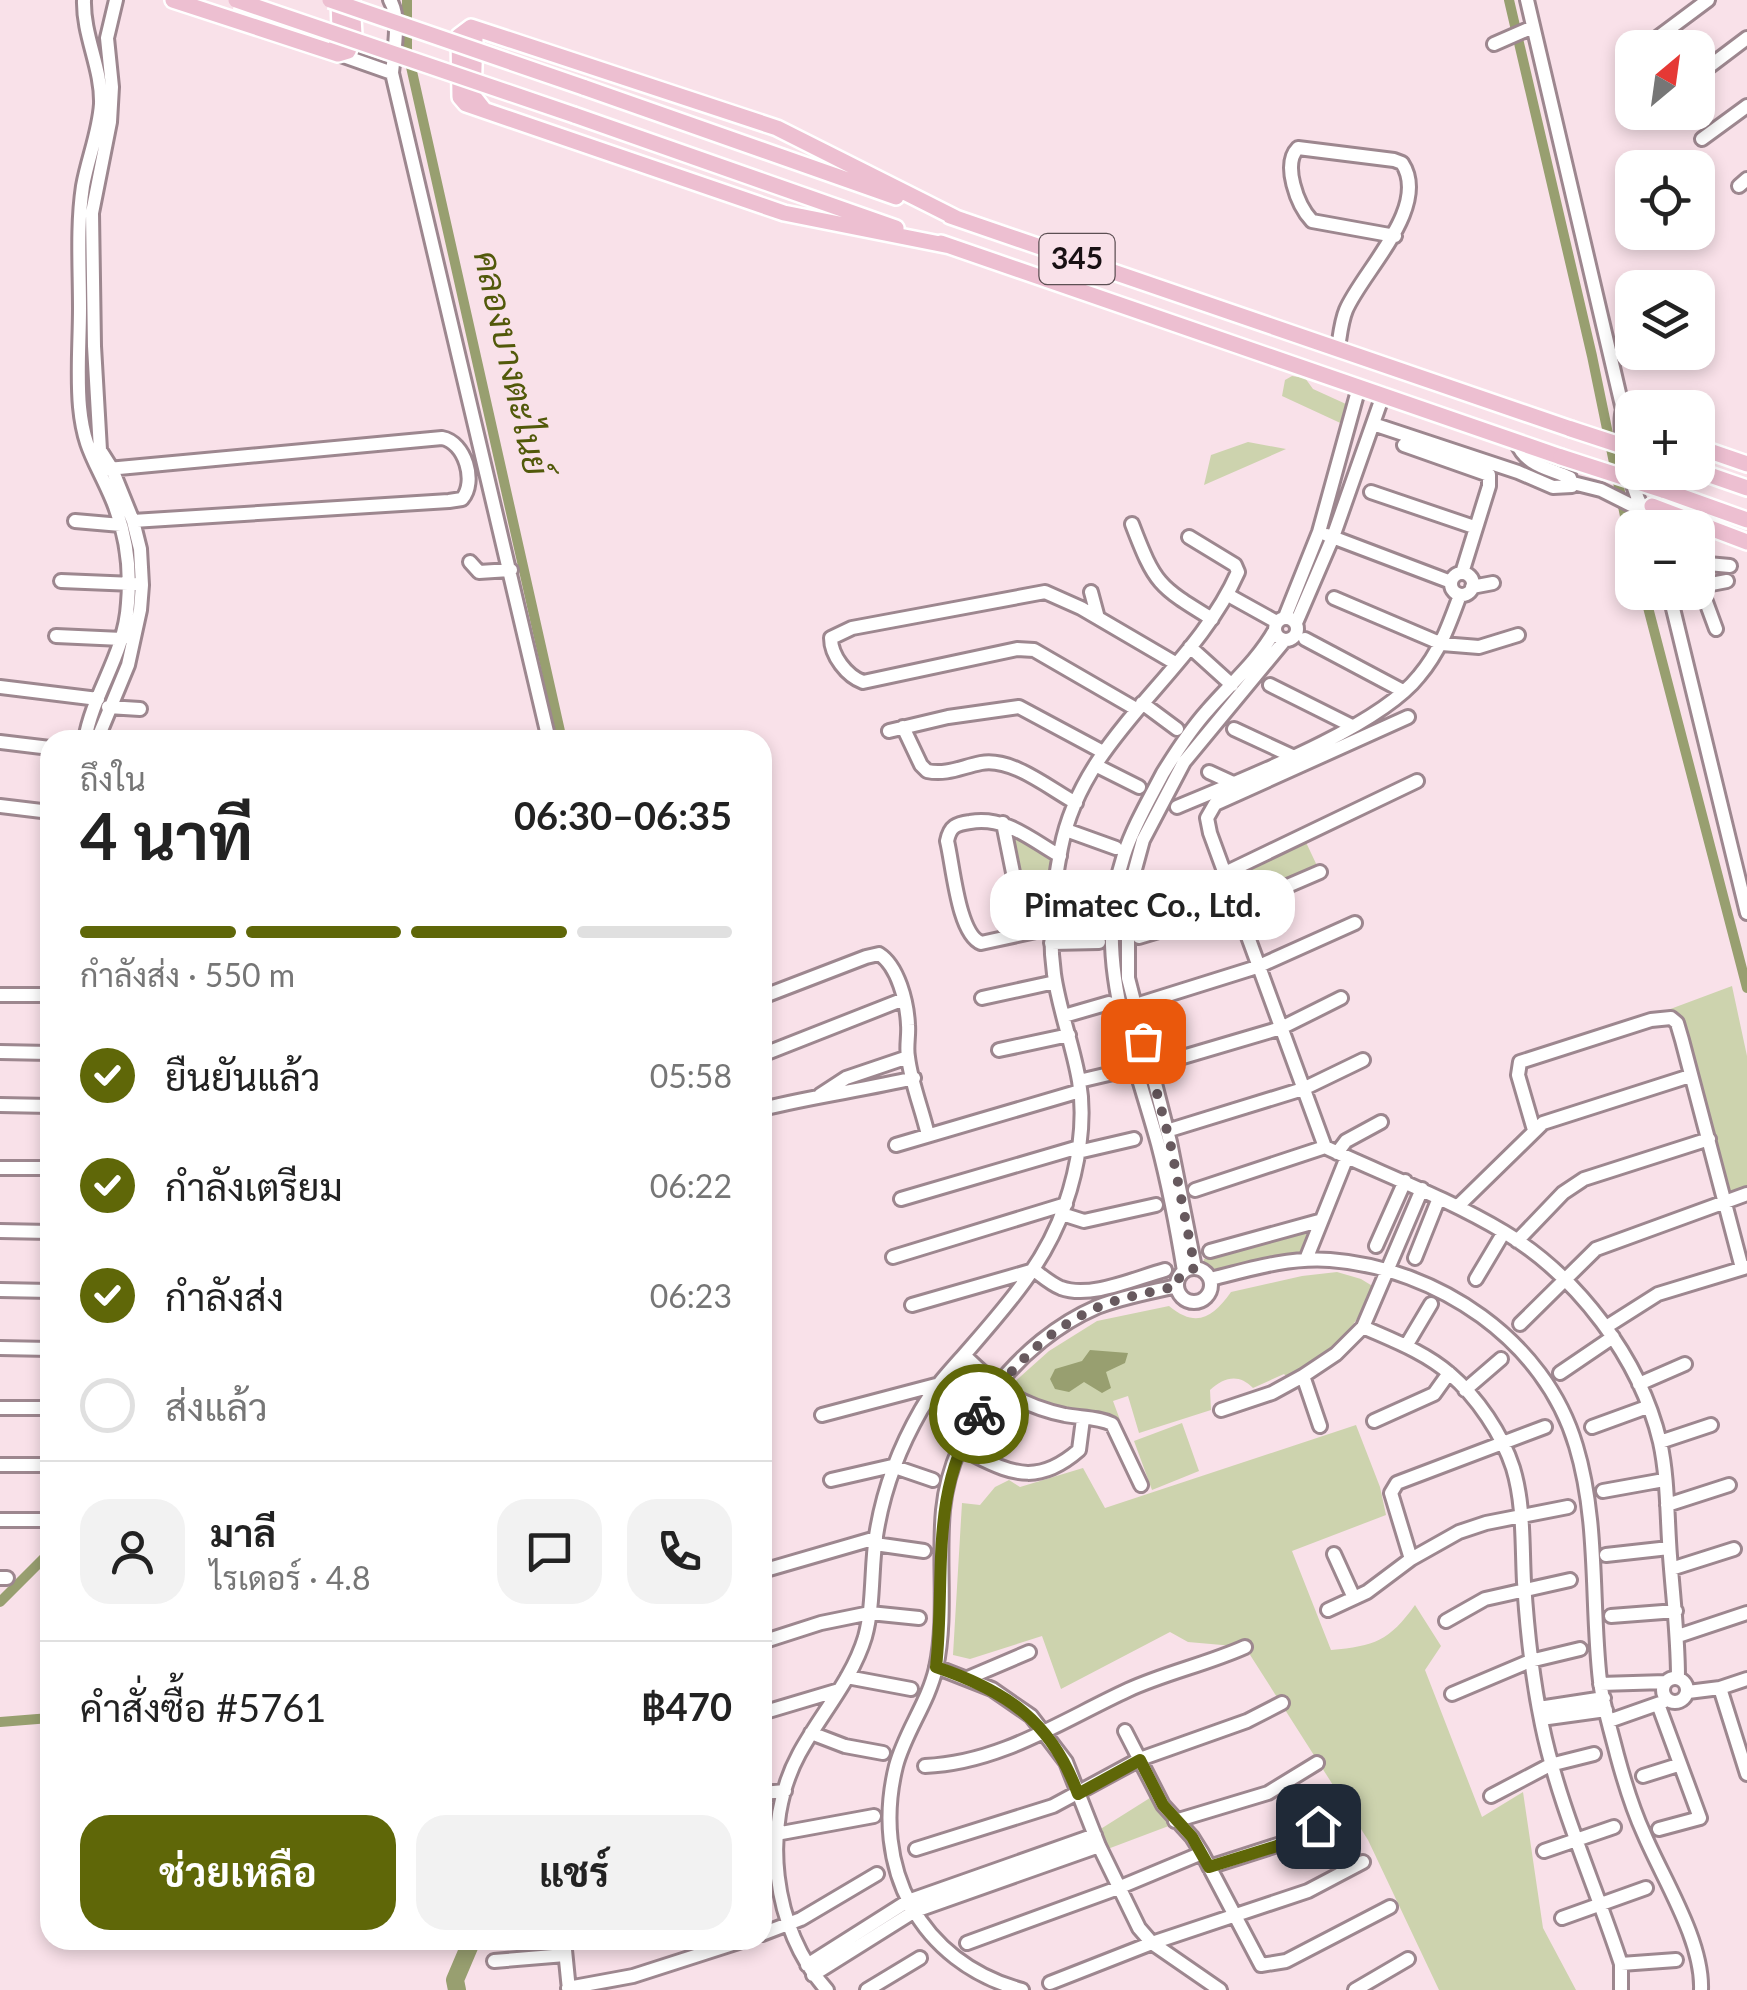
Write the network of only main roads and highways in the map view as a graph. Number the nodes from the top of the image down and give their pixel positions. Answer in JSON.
{"nodes":[{"id":1,"x":173,"y":0,"type":"edge"},
{"id":2,"x":236,"y":0,"type":"edge"},
{"id":3,"x":330,"y":0,"type":"edge"},
{"id":4,"x":339,"y":0,"type":"edge"},
{"id":5,"x":352,"y":0,"type":"edge"},
{"id":6,"x":318,"y":48,"type":"junction"},
{"id":7,"x":752,"y":121,"type":"junction"},
{"id":8,"x":746,"y":144,"type":"junction"},
{"id":9,"x":764,"y":182,"type":"junction"},
{"id":10,"x":758,"y":203,"type":"junction"},
{"id":11,"x":956,"y":218,"type":"junction"},
{"id":12,"x":950,"y":246,"type":"junction"},
{"id":13,"x":1615,"y":443,"type":"edge"},
{"id":14,"x":1715,"y":453,"type":"edge"},
{"id":15,"x":1747,"y":464,"type":"edge"},
{"id":16,"x":1715,"y":477,"type":"edge"},
{"id":17,"x":1747,"y":488,"type":"edge"},
{"id":18,"x":1747,"y":520,"type":"edge"},
{"id":19,"x":1715,"y":533,"type":"edge"},
{"id":20,"x":1747,"y":542,"type":"edge"}],
"edges":[{"from":1,"to":6,"type":"main road"},
{"from":2,"to":9,"type":"main road","number":"345","bridge":true},
{"from":3,"to":8,"type":"main road","number":"345","bridge":true},
{"from":4,"to":6,"type":"main road"},
{"from":5,"to":6,"type":"main road"},
{"from":7,"to":8,"type":"main road"},
{"from":7,"to":10,"type":"main road"},
{"from":7,"to":11,"type":"main road"},
{"from":8,"to":11,"type":"main road","number":"345"},
{"from":9,"to":10,"type":"main road"},
{"from":9,"to":12,"type":"main road","number":"345"},
{"from":10,"to":12,"type":"main road"},
{"from":11,"to":13,"type":"main road","number":"345","bridge":true},
{"from":12,"to":18,"type":"main road","number":"345","bridge":true},
{"from":14,"to":15,"type":"main road"},
{"from":16,"to":17,"type":"main road"},
{"from":19,"to":20,"type":"main road"}]}
